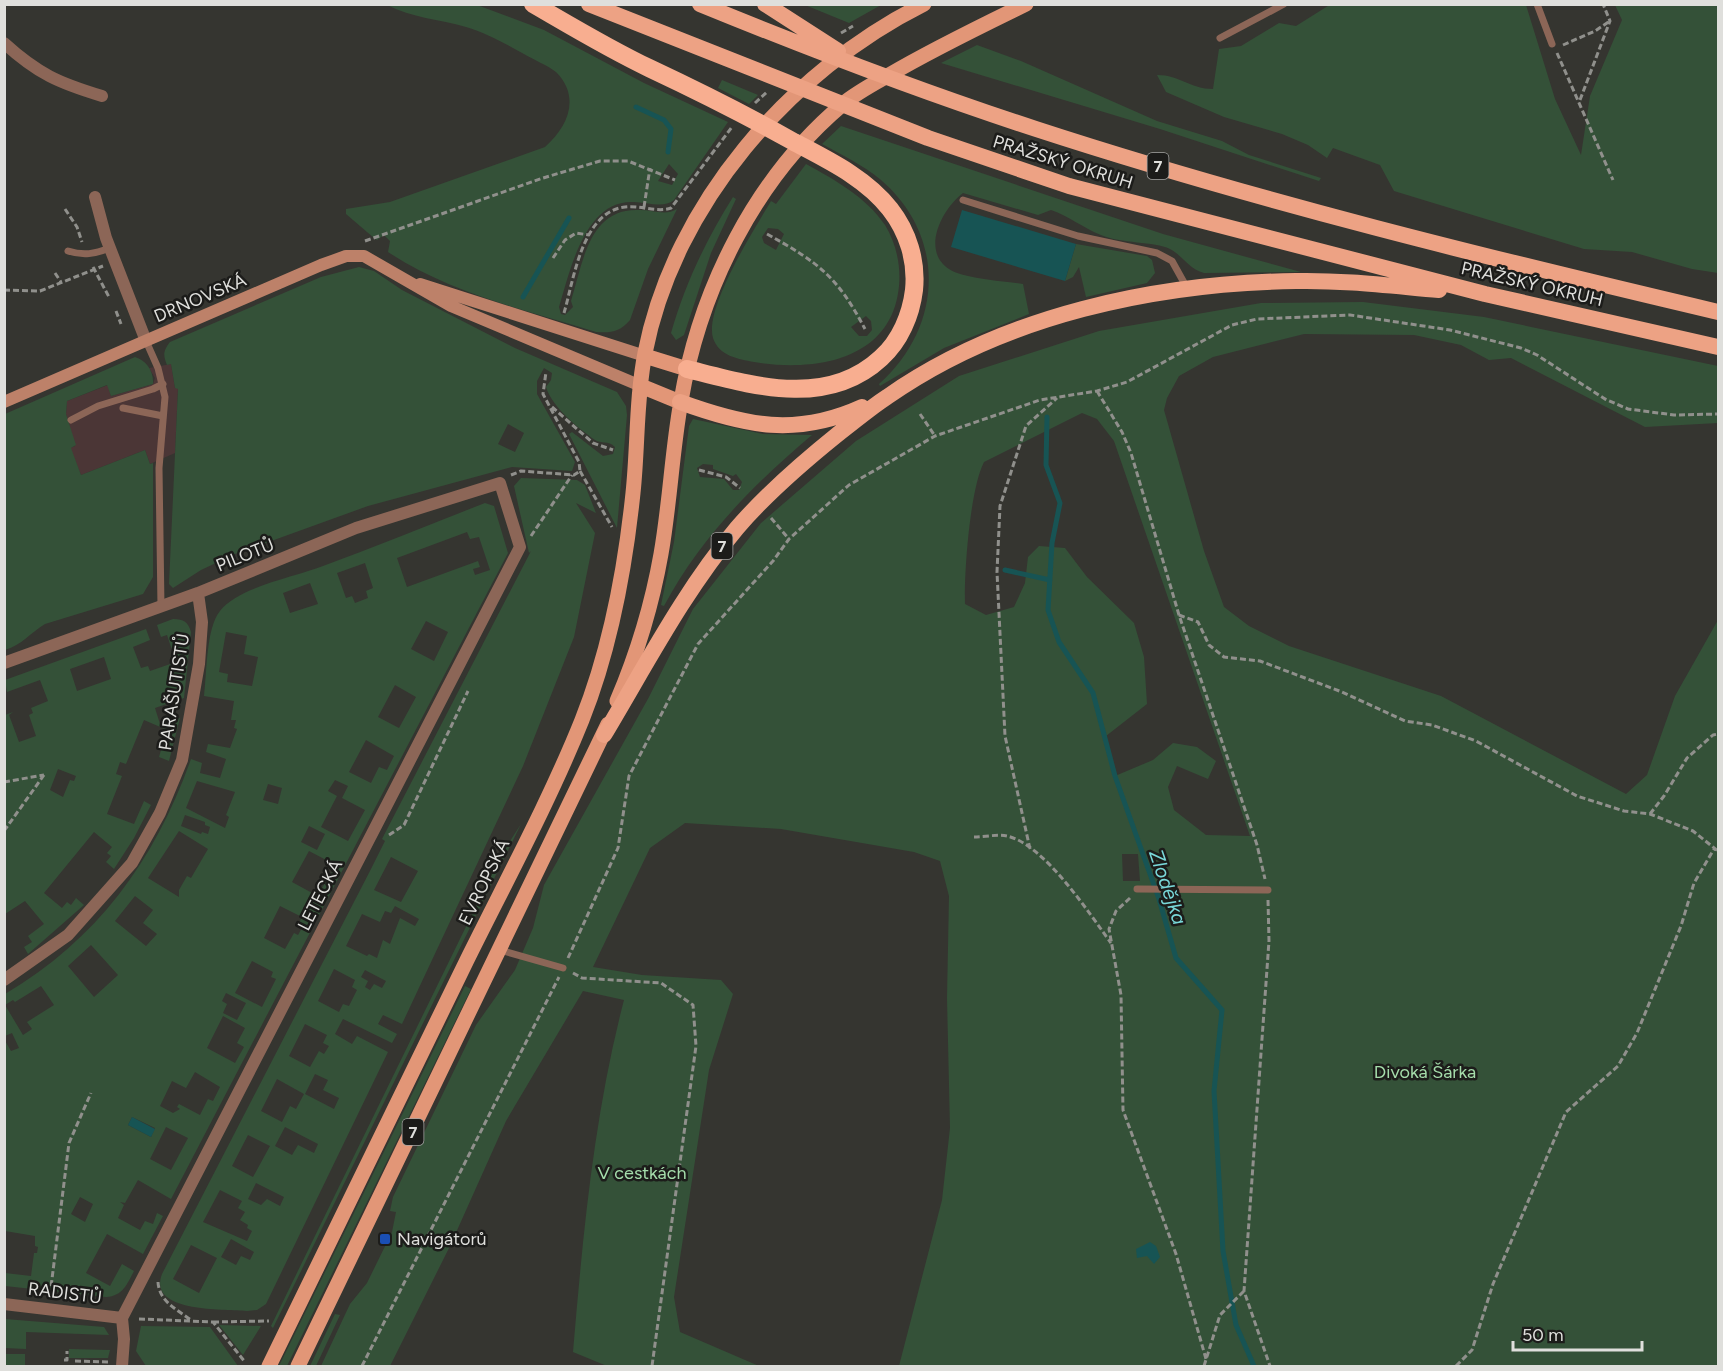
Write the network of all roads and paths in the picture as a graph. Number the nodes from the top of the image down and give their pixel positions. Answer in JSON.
{"nodes":[{"id":1,"x":533,"y":4,"type":"edge"},
{"id":2,"x":589,"y":4,"type":"edge"},
{"id":3,"x":700,"y":4,"type":"edge"},
{"id":4,"x":765,"y":4,"type":"edge"},
{"id":5,"x":924,"y":4,"type":"edge"},
{"id":6,"x":1000,"y":4,"type":"edge"},
{"id":7,"x":1026,"y":4,"type":"edge"},
{"id":8,"x":1284,"y":4,"type":"edge"},
{"id":9,"x":1537,"y":4,"type":"edge"},
{"id":10,"x":1603,"y":4,"type":"edge"},
{"id":11,"x":1610,"y":21,"type":"junction"},
{"id":12,"x":985,"y":24,"type":"junction"},
{"id":13,"x":1220,"y":38,"type":"dead end"},
{"id":14,"x":4,"y":43,"type":"edge"},
{"id":15,"x":1552,"y":44,"type":"junction"},
{"id":16,"x":887,"y":77,"type":"junction"},
{"id":17,"x":102,"y":96,"type":"dead end"},
{"id":18,"x":1580,"y":100,"type":"junction"},
{"id":19,"x":719,"y":143,"type":"dead end"},
{"id":20,"x":650,"y":168,"type":"junction"},
{"id":21,"x":675,"y":180,"type":"dead end"},
{"id":22,"x":1613,"y":180,"type":"dead end"},
{"id":23,"x":95,"y":197,"type":"dead end"},
{"id":24,"x":963,"y":200,"type":"dead end"},
{"id":25,"x":644,"y":207,"type":"junction"},
{"id":26,"x":65,"y":209,"type":"dead end"},
{"id":27,"x":767,"y":234,"type":"dead end"},
{"id":28,"x":589,"y":235,"type":"junction"},
{"id":29,"x":362,"y":242,"type":"dead end"},
{"id":30,"x":110,"y":248,"type":"junction"},
{"id":31,"x":84,"y":249,"type":"dead end"},
{"id":32,"x":68,"y":251,"type":"dead end"},
{"id":33,"x":553,"y":258,"type":"dead end"},
{"id":34,"x":116,"y":262,"type":"junction"},
{"id":35,"x":88,"y":264,"type":"dead end"},
{"id":36,"x":94,"y":268,"type":"junction"},
{"id":37,"x":55,"y":273,"type":"dead end"},
{"id":38,"x":408,"y":280,"type":"junction"},
{"id":39,"x":62,"y":282,"type":"junction"},
{"id":40,"x":1188,"y":289,"type":"junction"},
{"id":41,"x":4,"y":290,"type":"edge"},
{"id":42,"x":1485,"y":294,"type":"junction"},
{"id":43,"x":109,"y":297,"type":"dead end"},
{"id":44,"x":116,"y":311,"type":"dead end"},
{"id":45,"x":1719,"y":312,"type":"edge"},
{"id":46,"x":564,"y":313,"type":"dead end"},
{"id":47,"x":121,"y":324,"type":"dead end"},
{"id":48,"x":865,"y":329,"type":"dead end"},
{"id":49,"x":146,"y":341,"type":"junction"},
{"id":50,"x":1719,"y":347,"type":"edge"},
{"id":51,"x":645,"y":356,"type":"junction"},
{"id":52,"x":687,"y":369,"type":"junction"},
{"id":53,"x":546,"y":372,"type":"dead end"},
{"id":54,"x":163,"y":384,"type":"junction"},
{"id":55,"x":641,"y":386,"type":"junction"},
{"id":56,"x":1097,"y":391,"type":"junction"},
{"id":57,"x":887,"y":397,"type":"junction"},
{"id":58,"x":1058,"y":397,"type":"junction"},
{"id":59,"x":4,"y":402,"type":"edge"},
{"id":60,"x":680,"y":402,"type":"junction"},
{"id":61,"x":551,"y":406,"type":"junction"},
{"id":62,"x":123,"y":408,"type":"dead end"},
{"id":63,"x":920,"y":414,"type":"dead end"},
{"id":64,"x":1719,"y":414,"type":"edge"},
{"id":65,"x":163,"y":416,"type":"junction"},
{"id":66,"x":71,"y":420,"type":"dead end"},
{"id":67,"x":935,"y":436,"type":"junction"},
{"id":68,"x":613,"y":450,"type":"dead end"},
{"id":69,"x":699,"y":470,"type":"dead end"},
{"id":70,"x":580,"y":471,"type":"junction"},
{"id":71,"x":572,"y":475,"type":"junction"},
{"id":72,"x":500,"y":483,"type":"junction"},
{"id":73,"x":740,"y":488,"type":"dead end"},
{"id":74,"x":771,"y":518,"type":"dead end"},
{"id":75,"x":613,"y":529,"type":"dead end"},
{"id":76,"x":789,"y":539,"type":"junction"},
{"id":77,"x":519,"y":548,"type":"junction"},
{"id":78,"x":198,"y":593,"type":"junction"},
{"id":79,"x":161,"y":607,"type":"junction"},
{"id":80,"x":1179,"y":615,"type":"junction"},
{"id":81,"x":4,"y":663,"type":"edge"},
{"id":82,"x":468,"y":692,"type":"dead end"},
{"id":83,"x":1719,"y":734,"type":"edge"},
{"id":84,"x":604,"y":735,"type":"junction"},
{"id":85,"x":4,"y":782,"type":"edge"},
{"id":86,"x":1650,"y":814,"type":"junction"},
{"id":87,"x":4,"y":831,"type":"edge"},
{"id":88,"x":974,"y":837,"type":"dead end"},
{"id":89,"x":382,"y":838,"type":"dead end"},
{"id":90,"x":1030,"y":849,"type":"junction"},
{"id":91,"x":1716,"y":850,"type":"edge"},
{"id":92,"x":1137,"y":890,"type":"joint"},
{"id":93,"x":1268,"y":890,"type":"junction"},
{"id":94,"x":1112,"y":944,"type":"junction"},
{"id":95,"x":500,"y":950,"type":"junction"},
{"id":96,"x":563,"y":968,"type":"junction"},
{"id":97,"x":4,"y":980,"type":"edge"},
{"id":98,"x":91,"y":1094,"type":"dead end"},
{"id":99,"x":158,"y":1280,"type":"dead end"},
{"id":100,"x":1244,"y":1291,"type":"junction"},
{"id":101,"x":4,"y":1304,"type":"edge"},
{"id":102,"x":48,"y":1309,"type":"junction"},
{"id":103,"x":122,"y":1318,"type":"junction"},
{"id":104,"x":193,"y":1321,"type":"junction"},
{"id":105,"x":269,"y":1321,"type":"dead end"},
{"id":106,"x":213,"y":1322,"type":"junction"},
{"id":107,"x":67,"y":1351,"type":"dead end"},
{"id":108,"x":1206,"y":1359,"type":"junction"},
{"id":109,"x":64,"y":1360,"type":"dead end"},
{"id":110,"x":75,"y":1361,"type":"dead end"},
{"id":111,"x":245,"y":1362,"type":"dead end"},
{"id":112,"x":116,"y":1364,"type":"edge"},
{"id":113,"x":269,"y":1366,"type":"edge"},
{"id":114,"x":298,"y":1366,"type":"edge"},
{"id":115,"x":362,"y":1366,"type":"edge"},
{"id":116,"x":651,"y":1366,"type":"edge"},
{"id":117,"x":1204,"y":1366,"type":"edge"},
{"id":118,"x":1269,"y":1366,"type":"edge"},
{"id":119,"x":1456,"y":1366,"type":"edge"}],
"edges":[{"from":1,"to":52,"type":"highway"},
{"from":2,"to":42,"type":"highway","name":"PRAŽSKÝ OKRUH"},
{"from":3,"to":16,"type":"highway","name":"PRAŽSKÝ OKRUH"},
{"from":4,"to":16,"type":"highway","number":"7"},
{"from":5,"to":51,"type":"main road","number":"7"},
{"from":6,"to":12,"type":"main road"},
{"from":7,"to":12,"type":"main road"},
{"from":8,"to":13,"type":"lane"},
{"from":9,"to":15,"type":"lane"},
{"from":10,"to":11,"type":"path"},
{"from":11,"to":15,"type":"path"},
{"from":11,"to":18,"type":"path"},
{"from":12,"to":52,"type":"main road"},
{"from":14,"to":17,"type":"street"},
{"from":15,"to":18,"type":"path"},
{"from":16,"to":45,"type":"highway","name":"PRAŽSKÝ OKRUH","number":"7"},
{"from":18,"to":22,"type":"path"},
{"from":19,"to":25,"type":"path"},
{"from":20,"to":21,"type":"path"},
{"from":20,"to":25,"type":"path"},
{"from":20,"to":29,"type":"path"},
{"from":23,"to":30,"type":"street"},
{"from":24,"to":40,"type":"lane"},
{"from":25,"to":28,"type":"path"},
{"from":26,"to":31,"type":"path"},
{"from":27,"to":48,"type":"path"},
{"from":28,"to":33,"type":"path"},
{"from":28,"to":46,"type":"path"},
{"from":30,"to":32,"type":"lane"},
{"from":30,"to":34,"type":"street"},
{"from":34,"to":36,"type":"path"},
{"from":34,"to":49,"type":"street"},
{"from":35,"to":36,"type":"path"},
{"from":36,"to":39,"type":"path"},
{"from":36,"to":43,"type":"path"},
{"from":37,"to":39,"type":"path"},
{"from":38,"to":49,"type":"main road","name":"DRNOVSKÁ"},
{"from":38,"to":51,"type":"main road","name":"DRNOVSKÁ"},
{"from":38,"to":55,"type":"main road","name":"DRNOVSKÁ"},
{"from":39,"to":41,"type":"path"},
{"from":40,"to":42,"type":"highway","number":"7"},
{"from":40,"to":57,"type":"highway","number":"7"},
{"from":42,"to":50,"type":"highway","name":"PRAŽSKÝ OKRUH","number":"7"},
{"from":44,"to":47,"type":"path"},
{"from":49,"to":54,"type":"lane"},
{"from":49,"to":59,"type":"main road","name":"DRNOVSKÁ"},
{"from":51,"to":52,"type":"main road"},
{"from":51,"to":55,"type":"main road","number":"7"},
{"from":52,"to":60,"type":"main road"},
{"from":53,"to":61,"type":"path"},
{"from":54,"to":65,"type":"lane"},
{"from":54,"to":66,"type":"lane"},
{"from":55,"to":60,"type":"main road"},
{"from":55,"to":113,"type":"main road","name":"EVROPSKÁ","number":"7"},
{"from":56,"to":58,"type":"path"},
{"from":56,"to":64,"type":"path"},
{"from":56,"to":80,"type":"path"},
{"from":57,"to":60,"type":"highway"},
{"from":57,"to":84,"type":"highway","number":"7"},
{"from":58,"to":67,"type":"path"},
{"from":58,"to":90,"type":"path"},
{"from":60,"to":84,"type":"main road"},
{"from":61,"to":68,"type":"path"},
{"from":61,"to":70,"type":"path"},
{"from":62,"to":65,"type":"lane"},
{"from":63,"to":67,"type":"path"},
{"from":65,"to":79,"type":"lane"},
{"from":67,"to":76,"type":"path"},
{"from":69,"to":73,"type":"path"},
{"from":70,"to":71,"type":"path"},
{"from":70,"to":75,"type":"path"},
{"from":71,"to":72,"type":"path"},
{"from":71,"to":77,"type":"path"},
{"from":72,"to":77,"type":"street"},
{"from":72,"to":78,"type":"street","name":"PILOTŮ"},
{"from":74,"to":76,"type":"path"},
{"from":76,"to":96,"type":"path"},
{"from":77,"to":103,"type":"street","name":"LETECKÁ"},
{"from":78,"to":79,"type":"street","name":"PILOTŮ"},
{"from":78,"to":97,"type":"street","name":"PARAŠUTISTŮ"},
{"from":79,"to":81,"type":"street","name":"PILOTŮ"},
{"from":80,"to":86,"type":"path"},
{"from":80,"to":93,"type":"path"},
{"from":82,"to":89,"type":"path"},
{"from":83,"to":86,"type":"path"},
{"from":84,"to":95,"type":"main road","number":"7"},
{"from":85,"to":87,"type":"path"},
{"from":86,"to":91,"type":"path"},
{"from":88,"to":90,"type":"path"},
{"from":90,"to":94,"type":"path"},
{"from":91,"to":119,"type":"path"},
{"from":92,"to":93,"type":"lane"},
{"from":92,"to":94,"type":"path"},
{"from":93,"to":100,"type":"path"},
{"from":94,"to":108,"type":"path"},
{"from":95,"to":96,"type":"lane"},
{"from":95,"to":114,"type":"main road","number":"7"},
{"from":96,"to":115,"type":"path"},
{"from":96,"to":116,"type":"path"},
{"from":98,"to":102,"type":"path"},
{"from":99,"to":104,"type":"path"},
{"from":100,"to":108,"type":"path"},
{"from":100,"to":118,"type":"path"},
{"from":101,"to":102,"type":"street","name":"RADISTŮ"},
{"from":102,"to":103,"type":"street","name":"RADISTŮ"},
{"from":103,"to":104,"type":"path"},
{"from":103,"to":112,"type":"street"},
{"from":104,"to":106,"type":"path"},
{"from":105,"to":106,"type":"path"},
{"from":106,"to":111,"type":"path"},
{"from":107,"to":109,"type":"path"},
{"from":108,"to":117,"type":"path"},
{"from":110,"to":112,"type":"path"}]}
